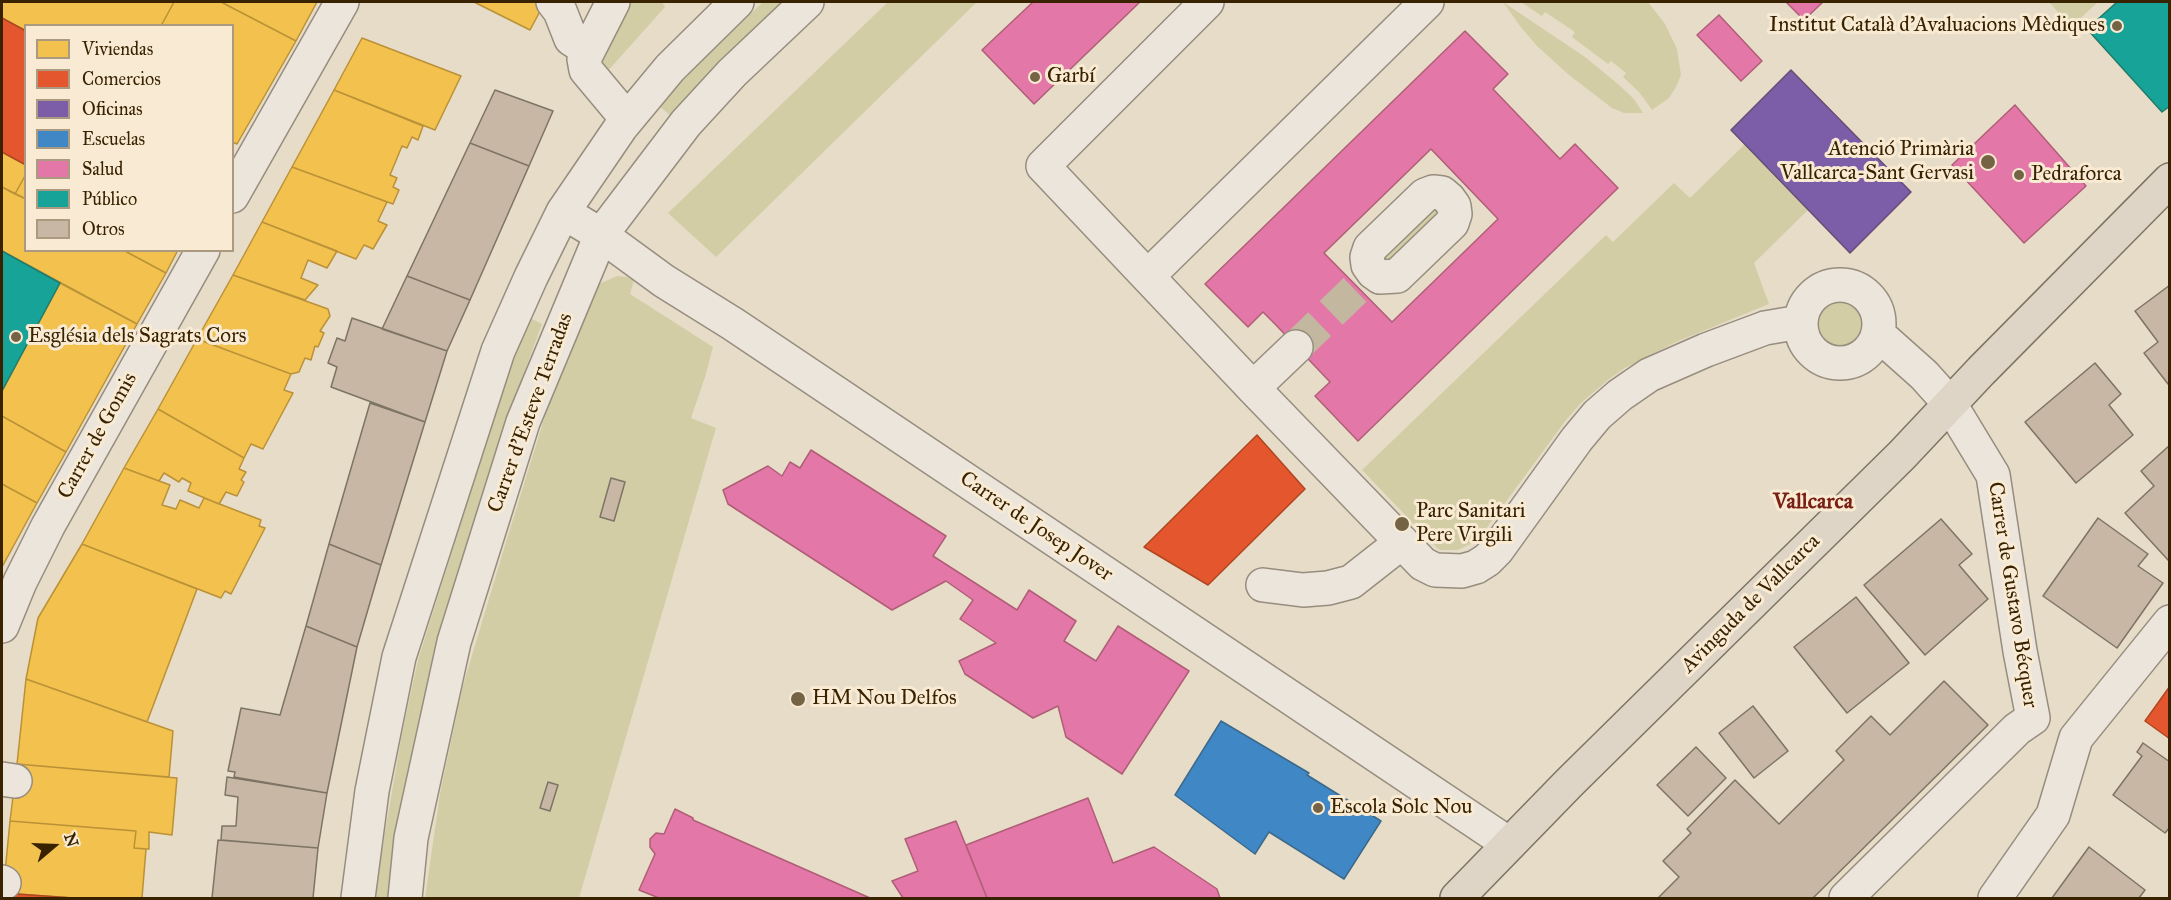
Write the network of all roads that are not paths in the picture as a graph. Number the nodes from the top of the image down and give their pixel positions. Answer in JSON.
{"nodes":[{"id":1,"x":342,"y":2,"type":"edge"},
{"id":2,"x":553,"y":2,"type":"edge"},
{"id":3,"x":613,"y":2,"type":"edge"},
{"id":4,"x":737,"y":2,"type":"edge"},
{"id":5,"x":807,"y":2,"type":"edge"},
{"id":6,"x":1207,"y":2,"type":"edge"},
{"id":7,"x":1427,"y":2,"type":"edge"},
{"id":8,"x":588,"y":50,"type":"junction"},
{"id":9,"x":627,"y":119,"type":"junction"},
{"id":10,"x":2169,"y":180,"type":"edge"},
{"id":11,"x":234,"y":192,"type":"edge"},
{"id":12,"x":563,"y":212,"type":"junction"},
{"id":13,"x":601,"y":235,"type":"junction"},
{"id":14,"x":202,"y":252,"type":"edge"},
{"id":15,"x":1148,"y":276,"type":"junction"},
{"id":16,"x":1800,"y":322,"type":"junction"},
{"id":17,"x":1878,"y":334,"type":"junction"},
{"id":18,"x":1296,"y":347,"type":"tunnel mouth"},
{"id":19,"x":1253,"y":388,"type":"junction"},
{"id":20,"x":1950,"y":404,"type":"junction"},
{"id":21,"x":1402,"y":543,"type":"junction"},
{"id":22,"x":1263,"y":585,"type":"dead end"},
{"id":23,"x":2169,"y":622,"type":"edge"},
{"id":24,"x":2,"y":626,"type":"edge"},
{"id":25,"x":2033,"y":718,"type":"junction"},
{"id":26,"x":2076,"y":738,"type":"junction"},
{"id":27,"x":1509,"y":844,"type":"junction"},
{"id":28,"x":358,"y":898,"type":"edge"},
{"id":29,"x":405,"y":898,"type":"edge"},
{"id":30,"x":1457,"y":898,"type":"edge"},
{"id":31,"x":1846,"y":898,"type":"edge"},
{"id":32,"x":1995,"y":898,"type":"edge"}],
"edges":[{"from":1,"to":11,"type":"street"},
{"from":2,"to":8,"type":"street"},
{"from":3,"to":8,"type":"street"},
{"from":4,"to":9,"type":"street"},
{"from":5,"to":13,"type":"street","name":"Carrer d'Esteve Terradas"},
{"from":6,"to":15,"type":"street"},
{"from":7,"to":15,"type":"street"},
{"from":8,"to":9,"type":"street"},
{"from":9,"to":12,"type":"street"},
{"from":10,"to":20,"type":"main road","name":"Avinguda de Vallcarca"},
{"from":12,"to":13,"type":"street","name":"Carrer de Josep Jover"},
{"from":12,"to":28,"type":"street"},
{"from":13,"to":27,"type":"street","name":"Carrer de Josep Jover"},
{"from":13,"to":29,"type":"street","name":"Carrer d'Esteve Terradas"},
{"from":14,"to":24,"type":"street","name":"Carrer de Gomis"},
{"from":15,"to":19,"type":"street"},
{"from":16,"to":17,"type":"street"},
{"from":16,"to":17,"type":"street"},
{"from":16,"to":21,"type":"street"},
{"from":17,"to":20,"type":"street","name":"Carrer de Gustavo Bécquer"},
{"from":18,"to":19,"type":"street"},
{"from":19,"to":21,"type":"street"},
{"from":20,"to":25,"type":"street","name":"Carrer de Gustavo Bécquer"},
{"from":20,"to":27,"type":"main road","name":"Avinguda de Vallcarca"},
{"from":21,"to":22,"type":"street"},
{"from":23,"to":26,"type":"street"},
{"from":25,"to":26,"type":"street"},
{"from":25,"to":31,"type":"street","name":"Carrer de Gustavo Bécquer"},
{"from":26,"to":32,"type":"street"},
{"from":27,"to":30,"type":"main road","name":"Avinguda de Vallcarca"}]}
